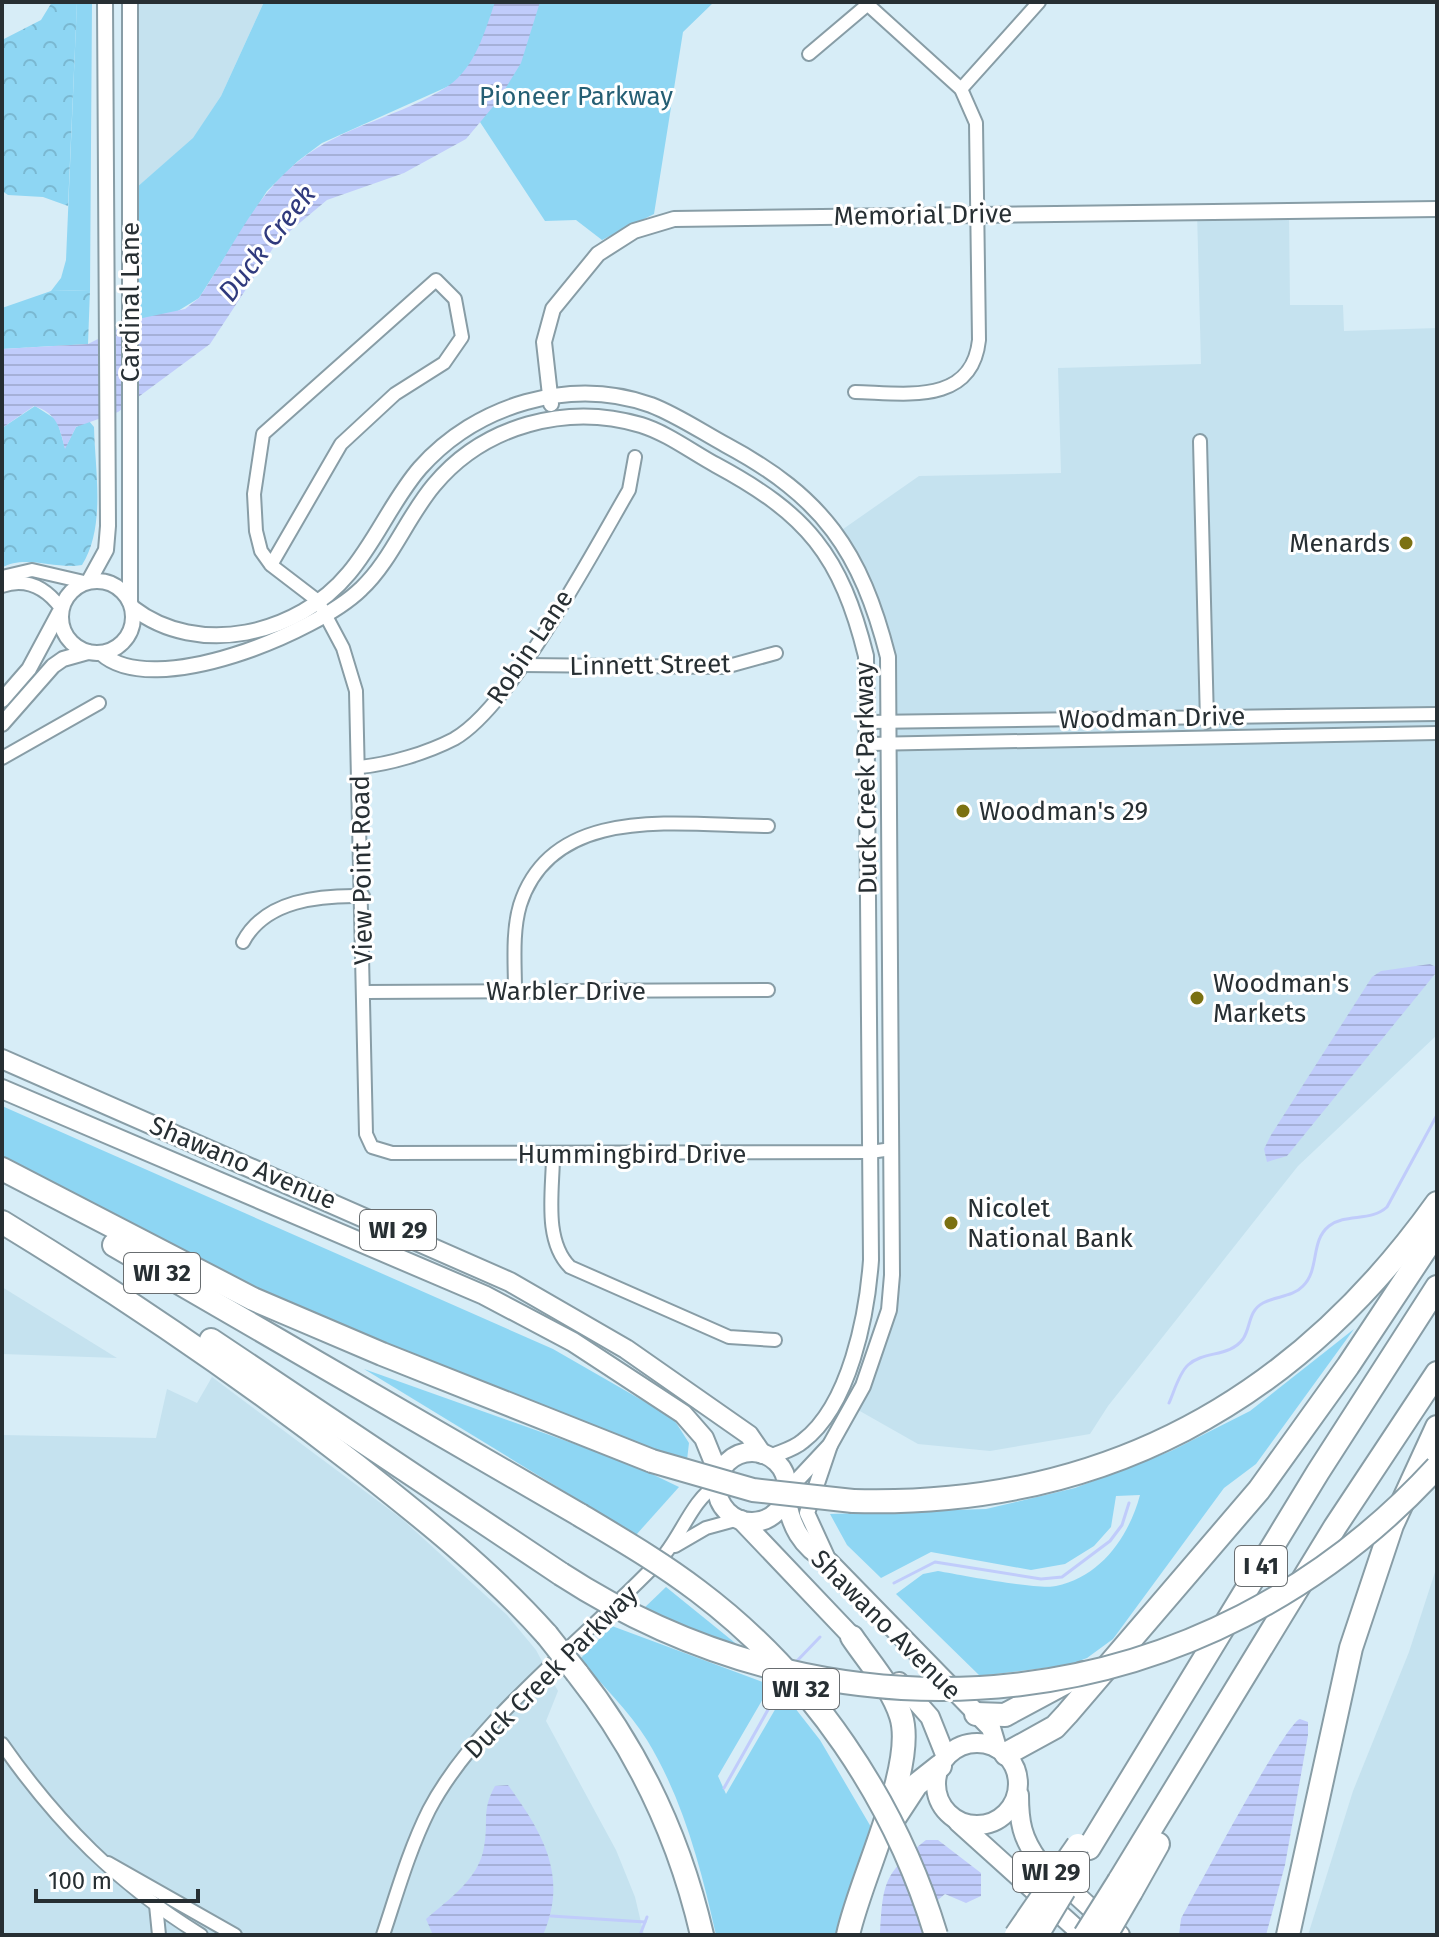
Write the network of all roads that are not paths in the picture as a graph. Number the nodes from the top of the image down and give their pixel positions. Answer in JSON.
{"nodes":[{"id":1,"x":105,"y":2,"type":"edge"},
{"id":2,"x":130,"y":2,"type":"edge"},
{"id":3,"x":1039,"y":2,"type":"edge"},
{"id":4,"x":866,"y":3,"type":"edge"},
{"id":5,"x":809,"y":54,"type":"dead end"},
{"id":6,"x":961,"y":89,"type":"junction"},
{"id":7,"x":1437,"y":209,"type":"edge"},
{"id":8,"x":977,"y":214,"type":"junction"},
{"id":9,"x":855,"y":392,"type":"dead end"},
{"id":10,"x":550,"y":397,"type":"junction"},
{"id":11,"x":553,"y":417,"type":"junction"},
{"id":12,"x":1200,"y":441,"type":"dead end"},
{"id":13,"x":635,"y":457,"type":"dead end"},
{"id":14,"x":271,"y":565,"type":"junction"},
{"id":15,"x":2,"y":577,"type":"edge"},
{"id":16,"x":87,"y":581,"type":"junction"},
{"id":17,"x":2,"y":586,"type":"edge"},
{"id":18,"x":318,"y":601,"type":"junction"},
{"id":19,"x":132,"y":605,"type":"junction"},
{"id":20,"x":61,"y":609,"type":"junction"},
{"id":21,"x":326,"y":614,"type":"junction"},
{"id":22,"x":95,"y":653,"type":"junction"},
{"id":23,"x":776,"y":653,"type":"dead end"},
{"id":24,"x":522,"y":665,"type":"junction"},
{"id":25,"x":2,"y":700,"type":"edge"},
{"id":26,"x":99,"y":703,"type":"dead end"},
{"id":27,"x":1437,"y":714,"type":"edge"},
{"id":28,"x":1207,"y":717,"type":"junction"},
{"id":29,"x":868,"y":722,"type":"junction"},
{"id":30,"x":888,"y":722,"type":"junction"},
{"id":31,"x":2,"y":724,"type":"edge"},
{"id":32,"x":1437,"y":733,"type":"edge"},
{"id":33,"x":1207,"y":737,"type":"junction"},
{"id":34,"x":888,"y":743,"type":"junction"},
{"id":35,"x":868,"y":744,"type":"junction"},
{"id":36,"x":2,"y":758,"type":"edge"},
{"id":37,"x":360,"y":767,"type":"junction"},
{"id":38,"x":768,"y":826,"type":"dead end"},
{"id":39,"x":363,"y":896,"type":"junction"},
{"id":40,"x":243,"y":942,"type":"dead end"},
{"id":41,"x":768,"y":990,"type":"dead end"},
{"id":42,"x":515,"y":991,"type":"junction"},
{"id":43,"x":365,"y":992,"type":"junction"},
{"id":44,"x":2,"y":1059,"type":"edge"},
{"id":45,"x":2,"y":1089,"type":"edge"},
{"id":46,"x":372,"y":1147,"type":"joint"},
{"id":47,"x":892,"y":1149,"type":"junction"},
{"id":48,"x":870,"y":1152,"type":"junction"},
{"id":49,"x":553,"y":1155,"type":"junction"},
{"id":50,"x":2,"y":1169,"type":"edge"},
{"id":51,"x":2,"y":1181,"type":"edge"},
{"id":52,"x":1437,"y":1203,"type":"edge"},
{"id":53,"x":2,"y":1212,"type":"edge"},
{"id":54,"x":2,"y":1222,"type":"edge"},
{"id":55,"x":1437,"y":1232,"type":"edge"},
{"id":56,"x":1437,"y":1287,"type":"edge"},
{"id":57,"x":775,"y":1340,"type":"dead end"},
{"id":58,"x":1437,"y":1373,"type":"edge"},
{"id":59,"x":1437,"y":1427,"type":"edge"},
{"id":60,"x":832,"y":1440,"type":"junction"},
{"id":61,"x":766,"y":1456,"type":"junction"},
{"id":62,"x":1437,"y":1467,"type":"edge"},
{"id":63,"x":718,"y":1480,"type":"junction"},
{"id":64,"x":786,"y":1494,"type":"junction"},
{"id":65,"x":740,"y":1520,"type":"junction"},
{"id":66,"x":672,"y":1548,"type":"junction"},
{"id":67,"x":829,"y":1562,"type":"junction"},
{"id":68,"x":1132,"y":1636,"type":"junction"},
{"id":69,"x":852,"y":1637,"type":"junction"},
{"id":70,"x":976,"y":1714,"type":"junction"},
{"id":71,"x":2,"y":1744,"type":"edge"},
{"id":72,"x":1002,"y":1751,"type":"junction"},
{"id":73,"x":943,"y":1761,"type":"junction"},
{"id":74,"x":1019,"y":1789,"type":"junction"},
{"id":75,"x":956,"y":1820,"type":"junction"},
{"id":76,"x":1084,"y":1846,"type":"junction"},
{"id":77,"x":102,"y":1860,"type":"junction"},
{"id":78,"x":863,"y":1878,"type":"junction"},
{"id":79,"x":1125,"y":1886,"type":"junction"},
{"id":80,"x":155,"y":1889,"type":"junction"},
{"id":81,"x":156,"y":1907,"type":"junction"},
{"id":82,"x":159,"y":1935,"type":"edge"},
{"id":83,"x":201,"y":1935,"type":"edge"},
{"id":84,"x":235,"y":1935,"type":"edge"},
{"id":85,"x":383,"y":1935,"type":"edge"},
{"id":86,"x":702,"y":1935,"type":"edge"},
{"id":87,"x":848,"y":1935,"type":"edge"},
{"id":88,"x":936,"y":1935,"type":"edge"},
{"id":89,"x":1016,"y":1935,"type":"edge"},
{"id":90,"x":1037,"y":1935,"type":"edge"},
{"id":91,"x":1084,"y":1935,"type":"edge"},
{"id":92,"x":1106,"y":1935,"type":"edge"},
{"id":93,"x":1120,"y":1935,"type":"edge"},
{"id":94,"x":1288,"y":1935,"type":"edge"}],
"edges":[{"from":1,"to":16,"type":"street","name":"Cardinal Lane"},
{"from":2,"to":19,"type":"street","name":"Cardinal Lane"},
{"from":3,"to":6,"type":"street"},
{"from":4,"to":5,"type":"street"},
{"from":4,"to":6,"type":"street"},
{"from":6,"to":8,"type":"street"},
{"from":7,"to":8,"type":"street","name":"Memorial Drive"},
{"from":8,"to":9,"type":"street"},
{"from":8,"to":10,"type":"street","name":"Memorial Drive"},
{"from":10,"to":11,"type":"street","name":"Memorial Drive"},
{"from":10,"to":18,"type":"street","name":"Duck Creek Parkway"},
{"from":10,"to":30,"type":"street","name":"Duck Creek Parkway"},
{"from":11,"to":21,"type":"street","name":"Duck Creek Parkway"},
{"from":11,"to":29,"type":"street","name":"Duck Creek Parkway"},
{"from":12,"to":28,"type":"street"},
{"from":13,"to":24,"type":"street","name":"Robin Lane"},
{"from":14,"to":14,"type":"street"},
{"from":14,"to":18,"type":"street"},
{"from":15,"to":16,"type":"street"},
{"from":16,"to":19,"type":"street"},
{"from":16,"to":20,"type":"street"},
{"from":17,"to":20,"type":"street"},
{"from":18,"to":19,"type":"street","name":"Duck Creek Parkway"},
{"from":18,"to":21,"type":"street","name":"View Point Road"},
{"from":19,"to":22,"type":"street"},
{"from":20,"to":22,"type":"street"},
{"from":20,"to":25,"type":"street"},
{"from":21,"to":22,"type":"street","name":"Duck Creek Parkway"},
{"from":21,"to":37,"type":"street","name":"View Point Road"},
{"from":22,"to":31,"type":"street"},
{"from":23,"to":24,"type":"street","name":"Linnett Street"},
{"from":24,"to":37,"type":"street","name":"Robin Lane"},
{"from":26,"to":36,"type":"street"},
{"from":27,"to":28,"type":"street","name":"Woodman Drive"},
{"from":28,"to":30,"type":"street","name":"Woodman Drive"},
{"from":28,"to":33,"type":"street"},
{"from":29,"to":30,"type":"street","name":"Woodman Drive"},
{"from":29,"to":35,"type":"street","name":"Duck Creek Parkway"},
{"from":30,"to":34,"type":"street","name":"Duck Creek Parkway"},
{"from":32,"to":33,"type":"street","name":"Woodman Drive"},
{"from":33,"to":34,"type":"street","name":"Woodman Drive"},
{"from":34,"to":35,"type":"street","name":"Woodman Drive"},
{"from":34,"to":47,"type":"street","name":"Duck Creek Parkway"},
{"from":35,"to":48,"type":"street","name":"Duck Creek Parkway"},
{"from":37,"to":39,"type":"street","name":"View Point Road"},
{"from":38,"to":42,"type":"street"},
{"from":39,"to":40,"type":"street"},
{"from":39,"to":43,"type":"street","name":"View Point Road"},
{"from":41,"to":42,"type":"street","name":"Warbler Drive"},
{"from":42,"to":43,"type":"street","name":"Warbler Drive"},
{"from":43,"to":46,"type":"street","name":"View Point Road"},
{"from":44,"to":61,"type":"main road","name":"Shawano Avenue","number":"WI 29"},
{"from":45,"to":63,"type":"main road","name":"Shawano Avenue","number":"WI 29"},
{"from":46,"to":49,"type":"street","name":"Hummingbird Drive"},
{"from":47,"to":48,"type":"street","name":"Hummingbird Drive"},
{"from":47,"to":60,"type":"street","name":"Duck Creek Parkway"},
{"from":48,"to":49,"type":"street","name":"Hummingbird Drive"},
{"from":48,"to":61,"type":"street","name":"Duck Creek Parkway"},
{"from":49,"to":57,"type":"street"},
{"from":50,"to":52,"type":"highway","bridge":true},
{"from":51,"to":88,"type":"highway","number":"WI 32","bridge":true},
{"from":53,"to":62,"type":"highway","bridge":true},
{"from":54,"to":86,"type":"highway","number":"WI 32","bridge":true},
{"from":55,"to":68,"type":"highway"},
{"from":56,"to":76,"type":"highway","number":"I 41"},
{"from":58,"to":79,"type":"highway","number":"I 41"},
{"from":59,"to":94,"type":"highway"},
{"from":60,"to":64,"type":"street"},
{"from":60,"to":67,"type":"street"},
{"from":61,"to":63,"type":"main road"},
{"from":61,"to":64,"type":"main road"},
{"from":63,"to":65,"type":"main road"},
{"from":63,"to":66,"type":"street","name":"Duck Creek Parkway"},
{"from":64,"to":65,"type":"main road"},
{"from":64,"to":67,"type":"main road","name":"Shawano Avenue"},
{"from":65,"to":66,"type":"street","name":"Duck Creek Parkway"},
{"from":65,"to":69,"type":"main road","name":"Shawano Avenue"},
{"from":66,"to":85,"type":"street","name":"Duck Creek Parkway"},
{"from":67,"to":70,"type":"main road","name":"Shawano Avenue"},
{"from":68,"to":70,"type":"highway"},
{"from":68,"to":72,"type":"highway"},
{"from":69,"to":73,"type":"main road","name":"Shawano Avenue"},
{"from":69,"to":78,"type":"highway"},
{"from":70,"to":72,"type":"main road","name":"Shawano Avenue"},
{"from":71,"to":77,"type":"street"},
{"from":72,"to":73,"type":"main road"},
{"from":72,"to":74,"type":"main road"},
{"from":73,"to":75,"type":"main road"},
{"from":73,"to":78,"type":"highway"},
{"from":74,"to":75,"type":"main road"},
{"from":74,"to":93,"type":"main road","number":"WI 29"},
{"from":75,"to":91,"type":"main road","number":"WI 29"},
{"from":76,"to":89,"type":"highway","bridge":true},
{"from":76,"to":90,"type":"highway","number":"I 41","bridge":true},
{"from":77,"to":80,"type":"street"},
{"from":77,"to":81,"type":"street"},
{"from":78,"to":87,"type":"highway"},
{"from":79,"to":91,"type":"highway","number":"I 41","bridge":true},
{"from":79,"to":92,"type":"highway","bridge":true},
{"from":80,"to":81,"type":"street"},
{"from":80,"to":84,"type":"street"},
{"from":81,"to":82,"type":"street"},
{"from":81,"to":83,"type":"street"}]}
